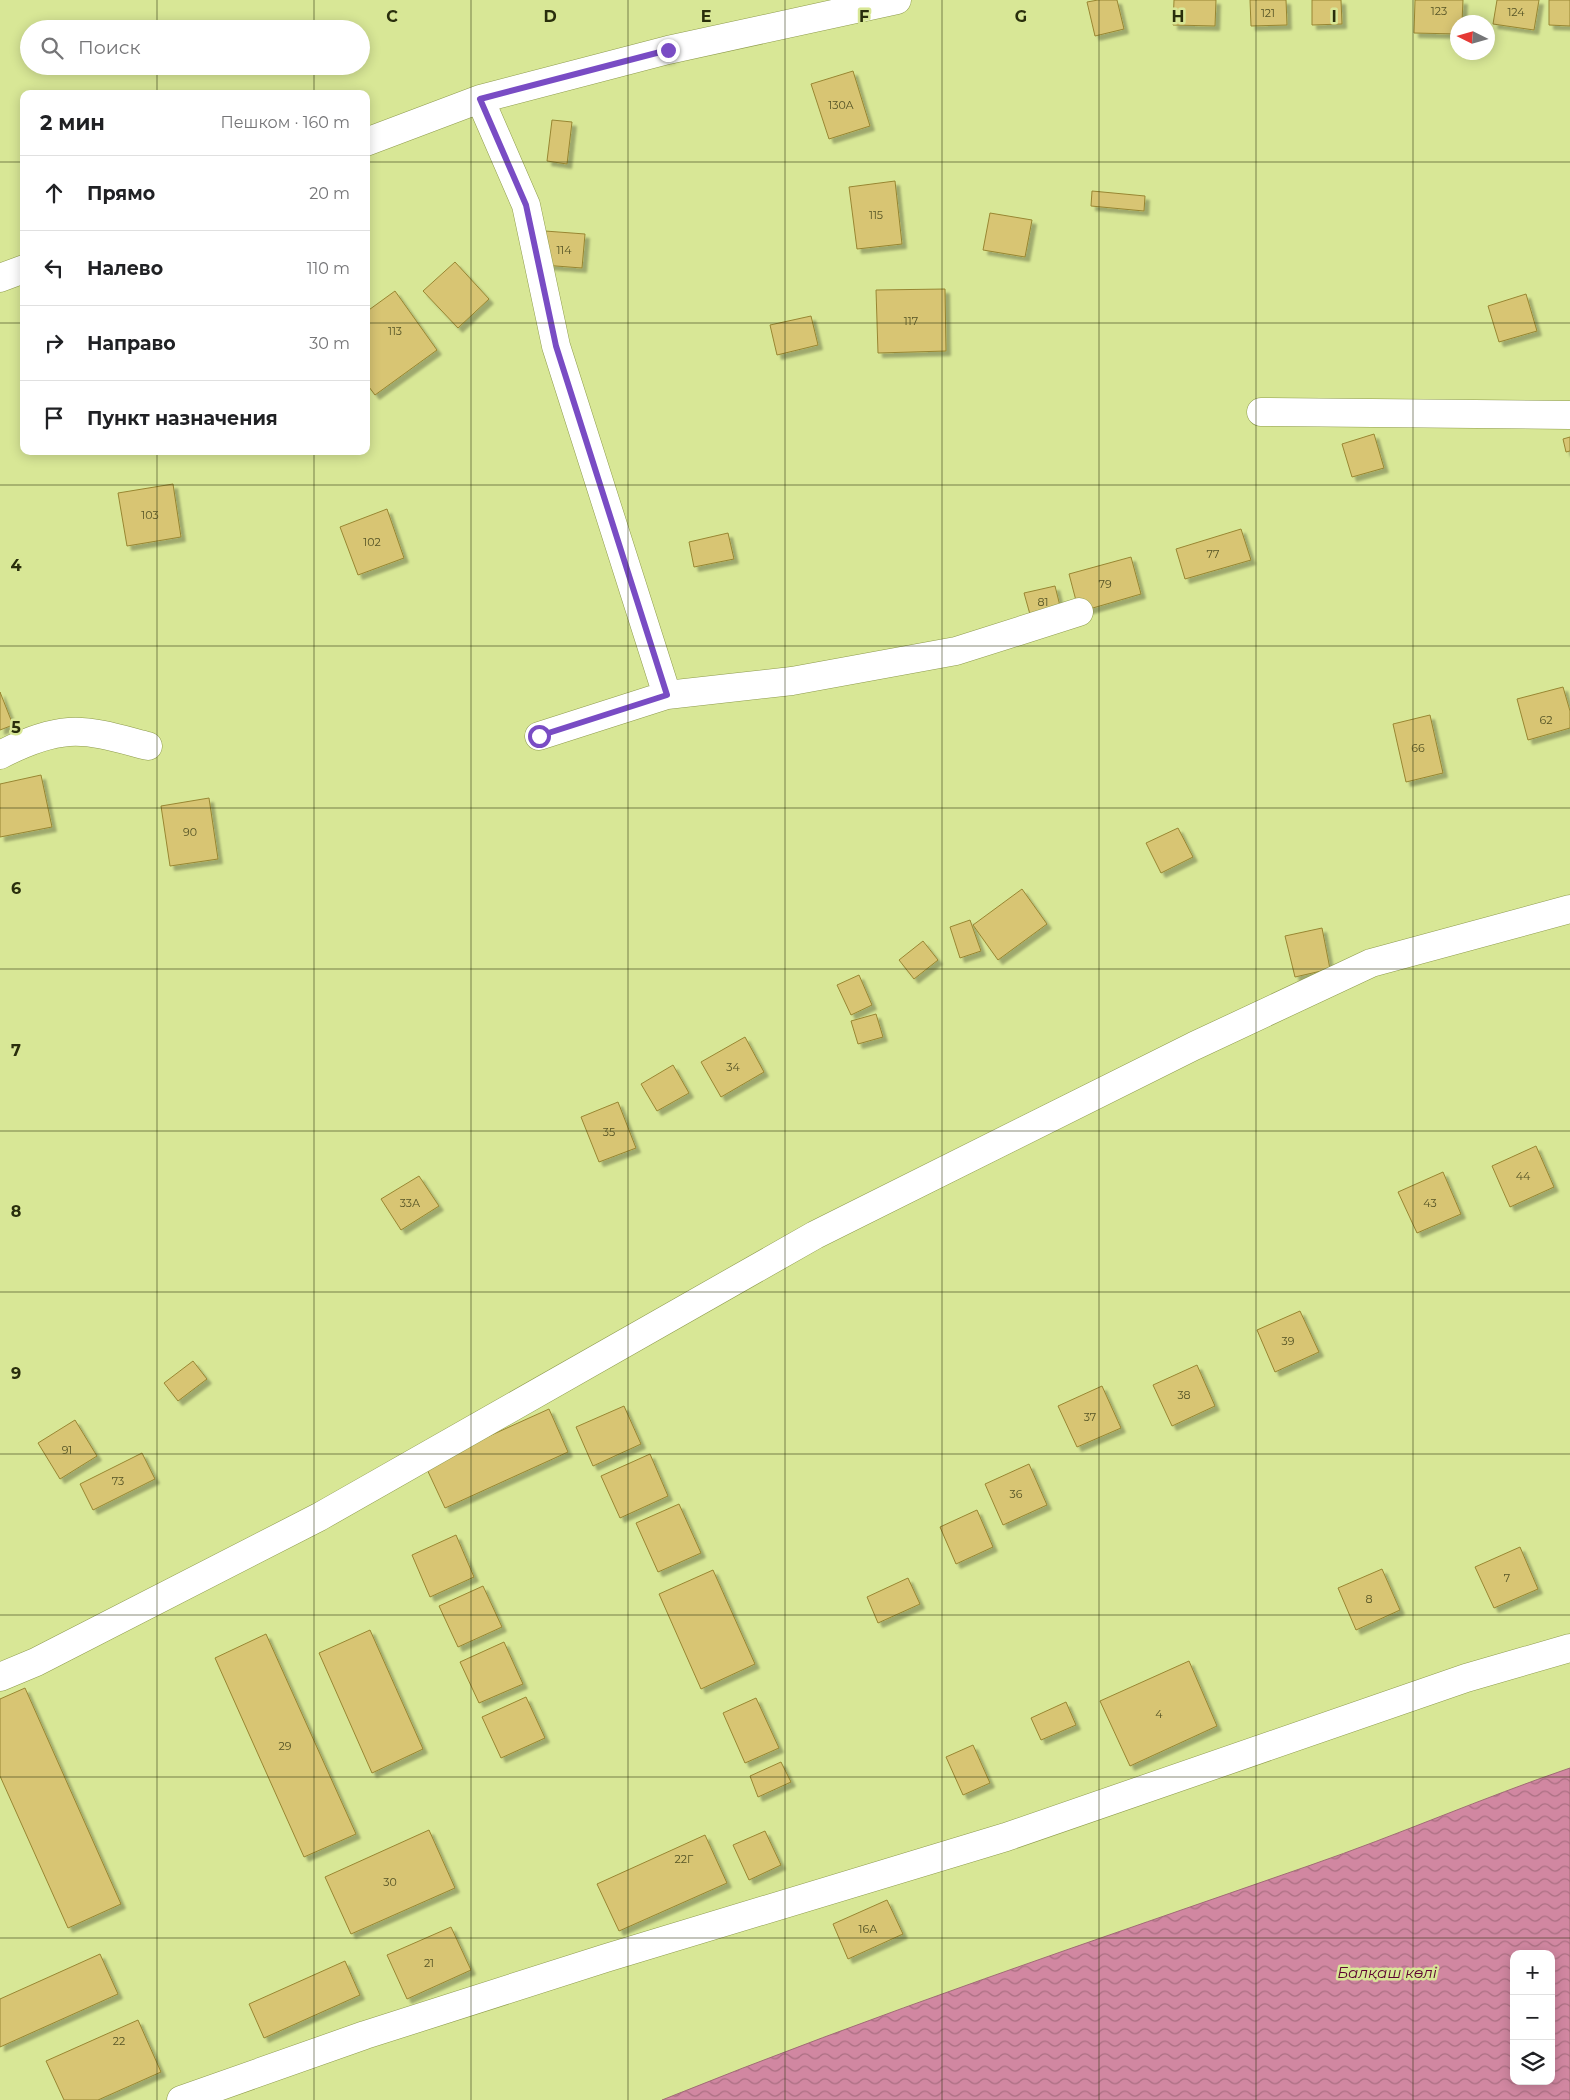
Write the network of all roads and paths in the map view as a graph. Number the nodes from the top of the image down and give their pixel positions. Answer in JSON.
{"nodes":[{"id":1,"x":897,"y":0,"type":"edge"},
{"id":2,"x":480,"y":99,"type":"junction"},
{"id":3,"x":370,"y":140,"type":"edge"},
{"id":4,"x":20,"y":271,"type":"edge"},
{"id":5,"x":0,"y":278,"type":"edge"},
{"id":6,"x":1261,"y":412,"type":"dead end"},
{"id":7,"x":1570,"y":415,"type":"edge"},
{"id":8,"x":1079,"y":612,"type":"dead end"},
{"id":9,"x":667,"y":695,"type":"junction"},
{"id":10,"x":539,"y":736,"type":"dead end"},
{"id":11,"x":148,"y":746,"type":"dead end"},
{"id":12,"x":0,"y":755,"type":"edge"},
{"id":13,"x":1570,"y":910,"type":"edge"},
{"id":14,"x":1570,"y":1648,"type":"edge"},
{"id":15,"x":0,"y":1677,"type":"edge"},
{"id":16,"x":181,"y":2100,"type":"edge"}],
"edges":[{"from":1,"to":2,"type":"street"},
{"from":2,"to":3,"type":"street"},
{"from":2,"to":9,"type":"street"},
{"from":4,"to":5,"type":"street"},
{"from":6,"to":7,"type":"street"},
{"from":8,"to":9,"type":"street"},
{"from":9,"to":10,"type":"street"},
{"from":11,"to":12,"type":"street"},
{"from":13,"to":15,"type":"street"},
{"from":14,"to":16,"type":"street"}]}
